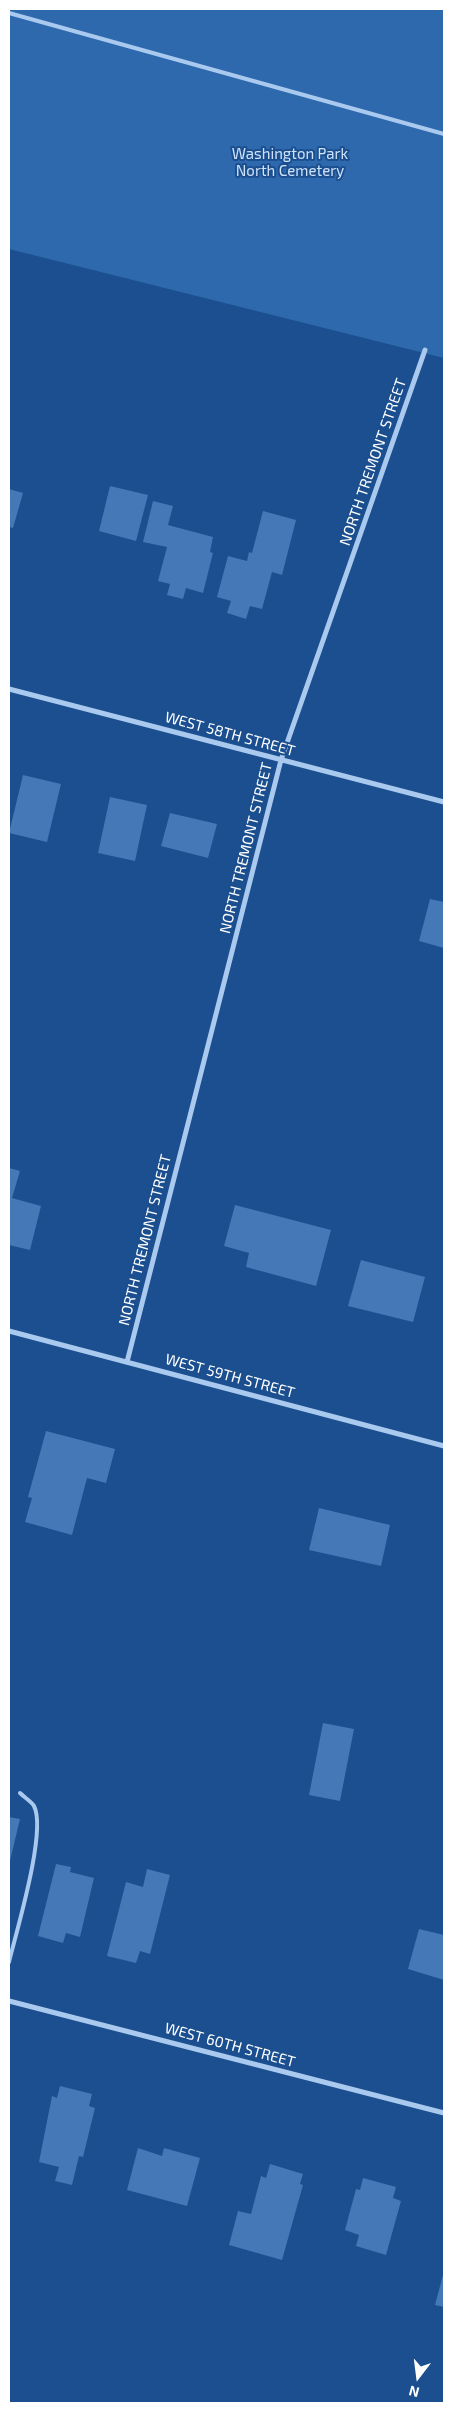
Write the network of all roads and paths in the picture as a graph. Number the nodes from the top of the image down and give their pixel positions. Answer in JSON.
{"nodes":[{"id":1,"x":9,"y":13,"type":"edge"},
{"id":2,"x":444,"y":134,"type":"edge"},
{"id":3,"x":425,"y":350,"type":"dead end"},
{"id":4,"x":9,"y":690,"type":"edge"},
{"id":5,"x":281,"y":760,"type":"junction"},
{"id":6,"x":444,"y":802,"type":"edge"},
{"id":7,"x":9,"y":1331,"type":"edge"},
{"id":8,"x":127,"y":1362,"type":"junction"},
{"id":9,"x":444,"y":1446,"type":"edge"},
{"id":10,"x":20,"y":1793,"type":"dead end"},
{"id":11,"x":9,"y":1962,"type":"edge"},
{"id":12,"x":9,"y":2001,"type":"edge"},
{"id":13,"x":444,"y":2113,"type":"edge"}],
"edges":[{"from":1,"to":2,"type":"lane"},
{"from":3,"to":5,"type":"street","name":"NORTH TREMONT STREET"},
{"from":4,"to":5,"type":"street","name":"WEST 58TH STREET"},
{"from":5,"to":6,"type":"street","name":"WEST 58TH STREET"},
{"from":5,"to":8,"type":"street","name":"NORTH TREMONT STREET"},
{"from":7,"to":8,"type":"street","name":"WEST 59TH STREET"},
{"from":8,"to":9,"type":"street","name":"WEST 59TH STREET"},
{"from":10,"to":11,"type":"lane"},
{"from":12,"to":13,"type":"street","name":"WEST 60TH STREET"}]}
